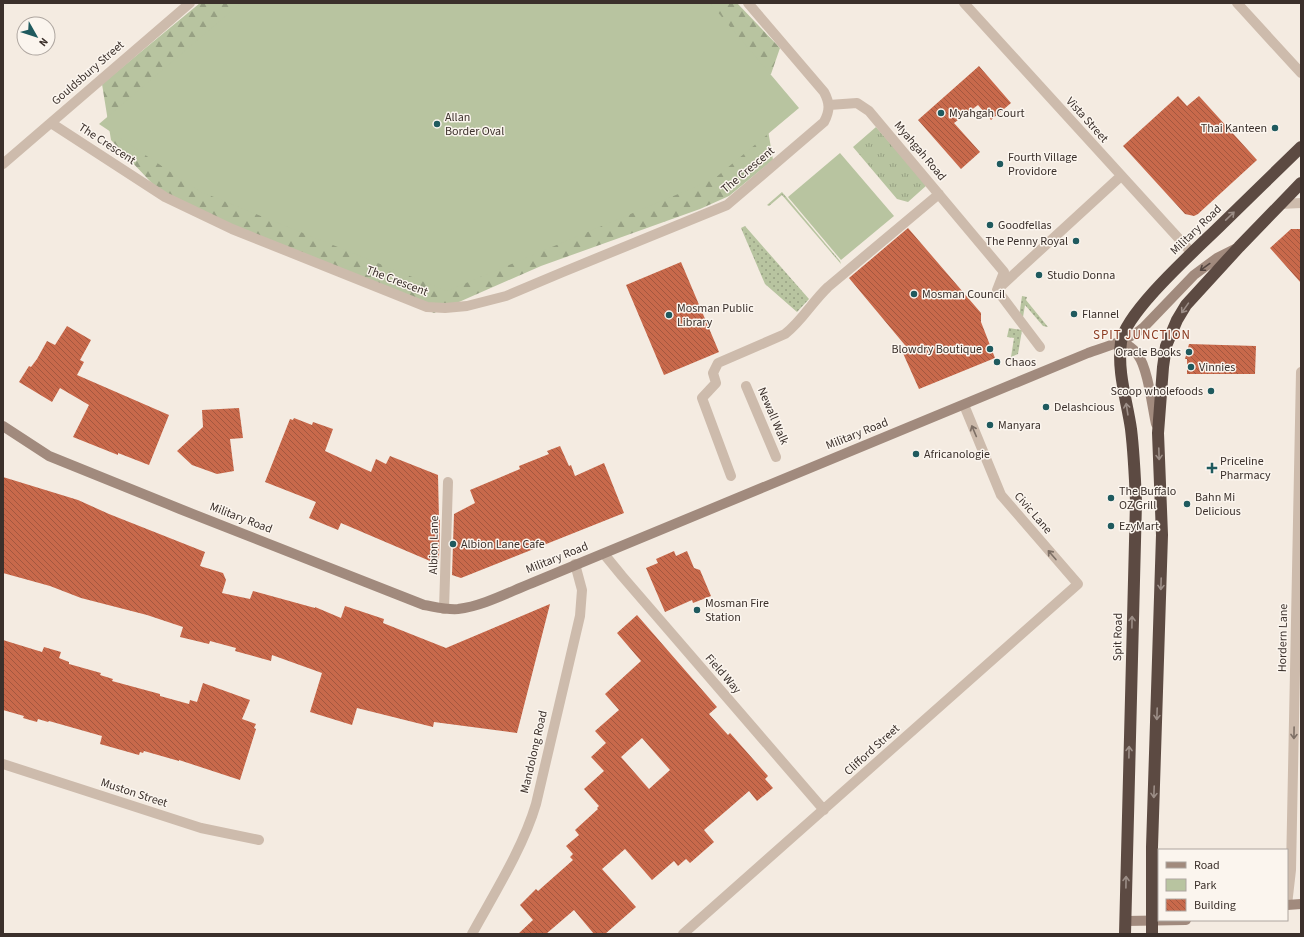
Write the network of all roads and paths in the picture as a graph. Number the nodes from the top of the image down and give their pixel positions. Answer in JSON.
{"nodes":[{"id":1,"x":190,"y":3,"type":"edge"},
{"id":2,"x":748,"y":3,"type":"edge"},
{"id":3,"x":964,"y":3,"type":"edge"},
{"id":4,"x":1237,"y":3,"type":"edge"},
{"id":5,"x":1301,"y":73,"type":"edge"},
{"id":6,"x":829,"y":105,"type":"junction"},
{"id":7,"x":51,"y":123,"type":"junction"},
{"id":8,"x":1301,"y":147,"type":"edge"},
{"id":9,"x":3,"y":164,"type":"edge"},
{"id":10,"x":1121,"y":176,"type":"junction"},
{"id":11,"x":1301,"y":183,"type":"edge"},
{"id":12,"x":939,"y":194,"type":"junction"},
{"id":13,"x":1301,"y":203,"type":"edge"},
{"id":14,"x":1280,"y":204,"type":"junction"},
{"id":15,"x":1238,"y":247,"type":"junction"},
{"id":16,"x":1192,"y":253,"type":"junction"},
{"id":17,"x":997,"y":290,"type":"junction"},
{"id":18,"x":1121,"y":341,"type":"junction"},
{"id":19,"x":1040,"y":347,"type":"dead end"},
{"id":20,"x":1301,"y":372,"type":"edge"},
{"id":21,"x":746,"y":386,"type":"dead end"},
{"id":22,"x":964,"y":405,"type":"junction"},
{"id":23,"x":3,"y":426,"type":"edge"},
{"id":24,"x":1158,"y":433,"type":"junction"},
{"id":25,"x":776,"y":457,"type":"dead end"},
{"id":26,"x":731,"y":476,"type":"dead end"},
{"id":27,"x":448,"y":482,"type":"dead end"},
{"id":28,"x":604,"y":554,"type":"junction"},
{"id":29,"x":575,"y":564,"type":"junction"},
{"id":30,"x":1078,"y":584,"type":"joint"},
{"id":31,"x":444,"y":609,"type":"junction"},
{"id":32,"x":3,"y":764,"type":"edge"},
{"id":33,"x":824,"y":810,"type":"junction"},
{"id":34,"x":259,"y":840,"type":"dead end"},
{"id":35,"x":1288,"y":894,"type":"edge"},
{"id":36,"x":1301,"y":904,"type":"edge"},
{"id":37,"x":1288,"y":905,"type":"edge"},
{"id":38,"x":1125,"y":921,"type":"junction"},
{"id":39,"x":1152,"y":921,"type":"junction"},
{"id":40,"x":1158,"y":921,"type":"edge"},
{"id":41,"x":472,"y":934,"type":"edge"},
{"id":42,"x":683,"y":934,"type":"edge"},
{"id":43,"x":1125,"y":934,"type":"edge"},
{"id":44,"x":1152,"y":934,"type":"edge"}],
"edges":[{"from":1,"to":7,"type":"street","name":"Gouldsbury Street"},
{"from":2,"to":6,"type":"street"},
{"from":3,"to":10,"type":"street","name":"Vista Street"},
{"from":4,"to":5,"type":"street"},
{"from":6,"to":7,"type":"street","name":"The Crescent"},
{"from":6,"to":12,"type":"street","name":"Myahgah Road"},
{"from":7,"to":9,"type":"street","name":"Gouldsbury Street"},
{"from":16,"to":8,"type":"highway","name":"Military Road","one_way":true},
{"from":10,"to":16,"type":"street","name":"Vista Street"},
{"from":10,"to":17,"type":"street"},
{"from":11,"to":14,"type":"highway","name":"Military Road"},
{"from":12,"to":17,"type":"street","name":"Myahgah Road"},
{"from":12,"to":26,"type":"street"},
{"from":13,"to":14,"type":"street"},
{"from":14,"to":15,"type":"highway","name":"Military Road"},
{"from":15,"to":18,"type":"main road","name":"Military Road","one_way":true},
{"from":15,"to":24,"type":"highway","name":"Military Road","one_way":true},
{"from":16,"to":18,"type":"highway","name":"Military Road"},
{"from":17,"to":19,"type":"street"},
{"from":18,"to":22,"type":"main road","name":"Military Road"},
{"from":18,"to":24,"type":"main road"},
{"from":38,"to":18,"type":"highway","name":"Spit Road","one_way":true},
{"from":20,"to":35,"type":"street","name":"Hordern Lane","one_way":true},
{"from":21,"to":25,"type":"street","name":"Newall Walk"},
{"from":22,"to":28,"type":"main road","name":"Military Road"},
{"from":30,"to":22,"type":"street","name":"Civic Lane","one_way":true},
{"from":23,"to":31,"type":"main road","name":"Military Road"},
{"from":24,"to":39,"type":"highway","one_way":true},
{"from":27,"to":31,"type":"street","name":"Albion Lane"},
{"from":28,"to":29,"type":"main road","name":"Military Road"},
{"from":28,"to":33,"type":"street","name":"Field Way"},
{"from":29,"to":31,"type":"main road","name":"Military Road"},
{"from":29,"to":41,"type":"street","name":"Mandolong Road"},
{"from":30,"to":33,"type":"street","name":"Clifford Street"},
{"from":32,"to":34,"type":"street","name":"Muston Street"},
{"from":33,"to":42,"type":"street","name":"Clifford Street"},
{"from":36,"to":37,"type":"main road"},
{"from":38,"to":39,"type":"main road"},
{"from":38,"to":43,"type":"highway","name":"Spit Road"},
{"from":39,"to":40,"type":"main road"},
{"from":39,"to":44,"type":"highway"}]}
